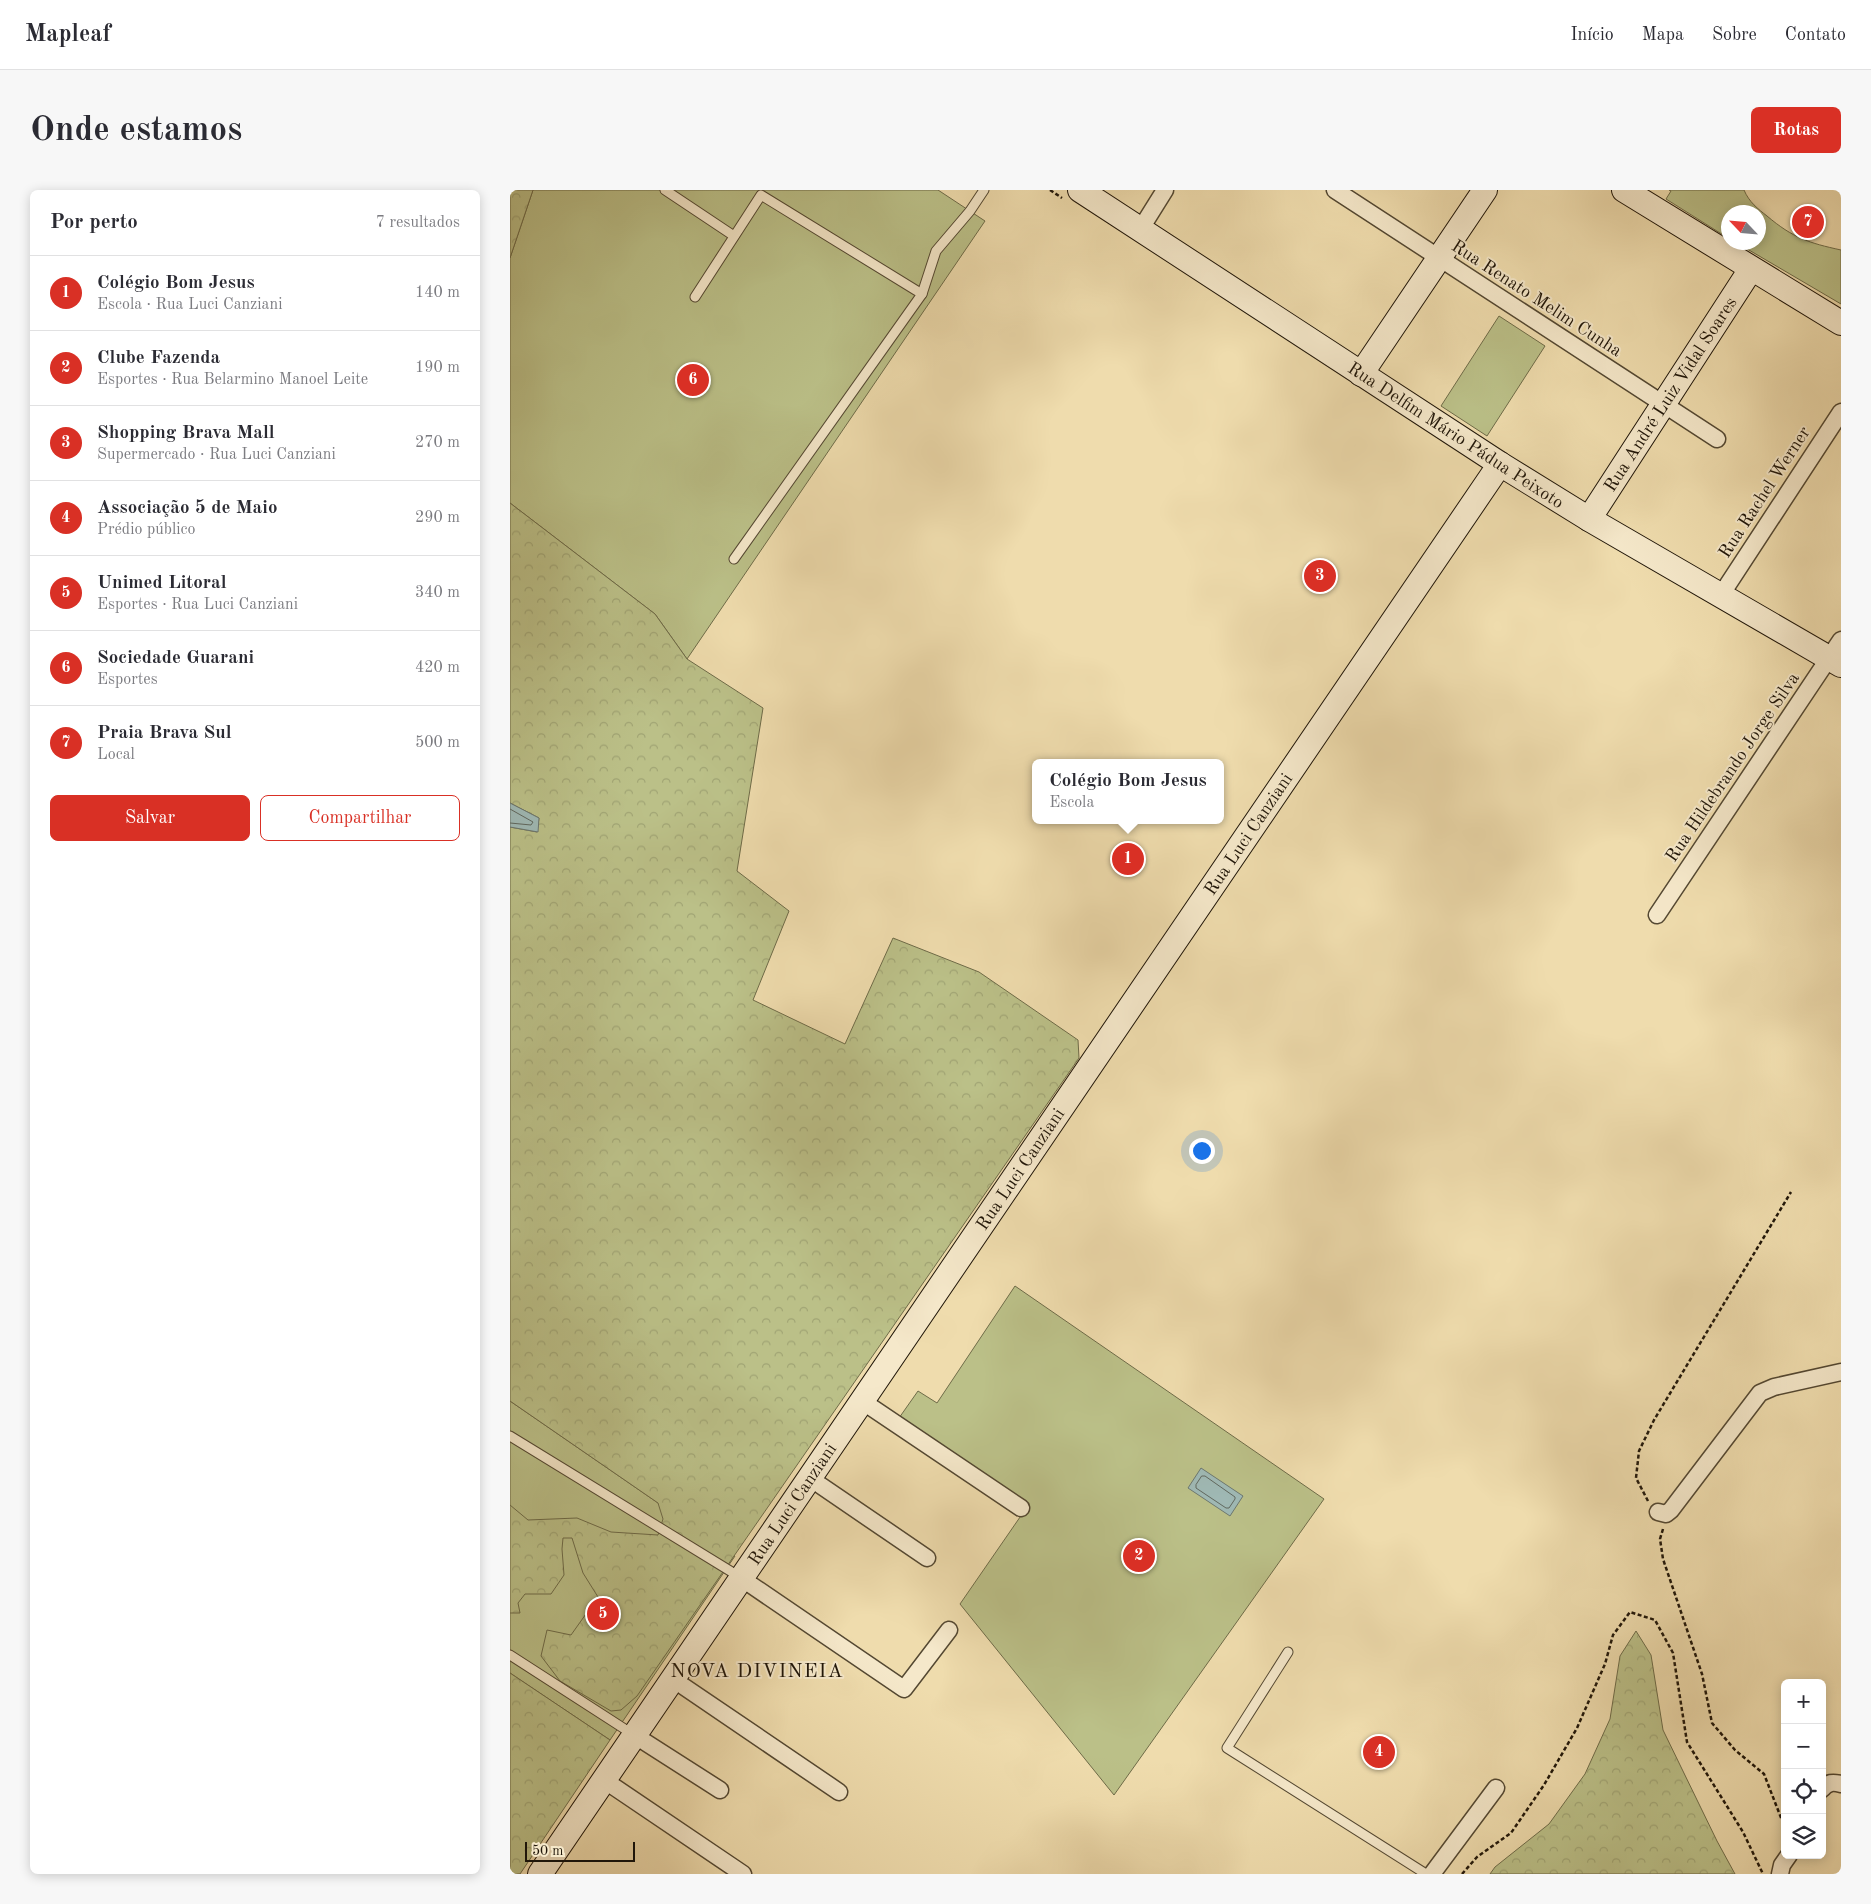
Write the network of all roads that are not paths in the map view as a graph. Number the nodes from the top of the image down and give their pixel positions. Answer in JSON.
{"nodes":[{"id":1,"x":665,"y":190,"type":"edge"},
{"id":2,"x":984,"y":190,"type":"edge"},
{"id":3,"x":1165,"y":190,"type":"edge"},
{"id":4,"x":1335,"y":190,"type":"edge"},
{"id":5,"x":1485,"y":190,"type":"edge"},
{"id":6,"x":1624,"y":190,"type":"edge"},
{"id":7,"x":1073,"y":195,"type":"edge"},
{"id":8,"x":1140,"y":230,"type":"junction"},
{"id":9,"x":734,"y":236,"type":"junction"},
{"id":10,"x":1440,"y":259,"type":"junction"},
{"id":11,"x":1751,"y":269,"type":"junction"},
{"id":12,"x":922,"y":294,"type":"junction"},
{"id":13,"x":695,"y":297,"type":"dead end"},
{"id":14,"x":1841,"y":323,"type":"edge"},
{"id":15,"x":1361,"y":374,"type":"junction"},
{"id":16,"x":1663,"y":403,"type":"junction"},
{"id":17,"x":1841,"y":412,"type":"edge"},
{"id":18,"x":1717,"y":439,"type":"dead end"},
{"id":19,"x":1506,"y":467,"type":"junction"},
{"id":20,"x":1589,"y":519,"type":"junction"},
{"id":21,"x":734,"y":559,"type":"dead end"},
{"id":22,"x":1721,"y":595,"type":"junction"},
{"id":23,"x":1837,"y":655,"type":"edge"},
{"id":24,"x":1657,"y":915,"type":"dead end"},
{"id":25,"x":1841,"y":1372,"type":"edge"},
{"id":26,"x":867,"y":1404,"type":"junction"},
{"id":27,"x":510,"y":1436,"type":"edge"},
{"id":28,"x":820,"y":1485,"type":"junction"},
{"id":29,"x":1021,"y":1508,"type":"dead end"},
{"id":30,"x":1662,"y":1513,"type":"road end"},
{"id":31,"x":927,"y":1558,"type":"dead end"},
{"id":32,"x":747,"y":1581,"type":"junction"},
{"id":33,"x":949,"y":1630,"type":"dead end"},
{"id":34,"x":1288,"y":1652,"type":"dead end"},
{"id":35,"x":510,"y":1655,"type":"edge"},
{"id":36,"x":683,"y":1686,"type":"junction"},
{"id":37,"x":640,"y":1739,"type":"junction"},
{"id":38,"x":609,"y":1784,"type":"junction"},
{"id":39,"x":1826,"y":1784,"type":"edge"},
{"id":40,"x":1841,"y":1784,"type":"edge"},
{"id":41,"x":1496,"y":1788,"type":"dead end"},
{"id":42,"x":720,"y":1790,"type":"dead end"},
{"id":43,"x":839,"y":1792,"type":"dead end"},
{"id":44,"x":1786,"y":1859,"type":"edge"},
{"id":45,"x":540,"y":1874,"type":"edge"},
{"id":46,"x":556,"y":1874,"type":"edge"},
{"id":47,"x":742,"y":1874,"type":"edge"},
{"id":48,"x":1426,"y":1874,"type":"edge"},
{"id":49,"x":1432,"y":1874,"type":"edge"},
{"id":50,"x":1780,"y":1874,"type":"edge"}],
"edges":[{"from":1,"to":9,"type":"lane"},
{"from":2,"to":12,"type":"lane"},
{"from":3,"to":8,"type":"street"},
{"from":4,"to":10,"type":"street","name":"Rua Renato Melim Cunha"},
{"from":5,"to":10,"type":"main road"},
{"from":6,"to":11,"type":"main road"},
{"from":7,"to":8,"type":"main road","name":"Rua Delfim Mário Pádua Peixoto"},
{"from":8,"to":15,"type":"main road","name":"Rua Delfim Mário Pádua Peixoto"},
{"from":9,"to":12,"type":"lane"},
{"from":9,"to":13,"type":"lane"},
{"from":10,"to":15,"type":"main road"},
{"from":10,"to":16,"type":"street","name":"Rua Renato Melim Cunha"},
{"from":11,"to":14,"type":"main road"},
{"from":11,"to":16,"type":"main road","name":"Rua André Luiz Vidal Soares"},
{"from":12,"to":21,"type":"lane"},
{"from":15,"to":19,"type":"main road","name":"Rua Delfim Mário Pádua Peixoto"},
{"from":16,"to":18,"type":"street","name":"Rua Renato Melim Cunha"},
{"from":16,"to":20,"type":"main road","name":"Rua André Luiz Vidal Soares"},
{"from":17,"to":22,"type":"street","name":"Rua Rachel Werner"},
{"from":19,"to":20,"type":"main road","name":"Rua Delfim Mário Pádua Peixoto"},
{"from":19,"to":26,"type":"main road","name":"Rua Luci Canziani"},
{"from":20,"to":22,"type":"main road","name":"Rua Delfim Mário Pádua Peixoto"},
{"from":22,"to":23,"type":"main road","name":"Rua Delfim Mário Pádua Peixoto"},
{"from":23,"to":24,"type":"street","name":"Rua Hildebrando Jorge Silva"},
{"from":25,"to":30,"type":"street"},
{"from":26,"to":28,"type":"main road","name":"Rua Luci Canziani"},
{"from":26,"to":29,"type":"street"},
{"from":26,"to":32,"type":"main road","name":"Rua Luci Canziani"},
{"from":27,"to":32,"type":"lane"},
{"from":28,"to":31,"type":"street"},
{"from":28,"to":32,"type":"main road","name":"Rua Luci Canziani"},
{"from":32,"to":33,"type":"street"},
{"from":32,"to":36,"type":"main road","name":"Rua Luci Canziani"},
{"from":32,"to":37,"type":"main road","name":"Rua Luci Canziani"},
{"from":34,"to":48,"type":"lane"},
{"from":35,"to":37,"type":"lane"},
{"from":36,"to":37,"type":"main road","name":"Rua Luci Canziani"},
{"from":36,"to":43,"type":"street"},
{"from":37,"to":38,"type":"main road","name":"Rua Luci Canziani"},
{"from":37,"to":42,"type":"street"},
{"from":38,"to":45,"type":"main road","name":"Rua Luci Canziani"},
{"from":38,"to":46,"type":"main road","name":"Rua Luci Canziani"},
{"from":38,"to":47,"type":"street"},
{"from":39,"to":40,"type":"street"},
{"from":41,"to":49,"type":"street"},
{"from":44,"to":50,"type":"street"}]}
